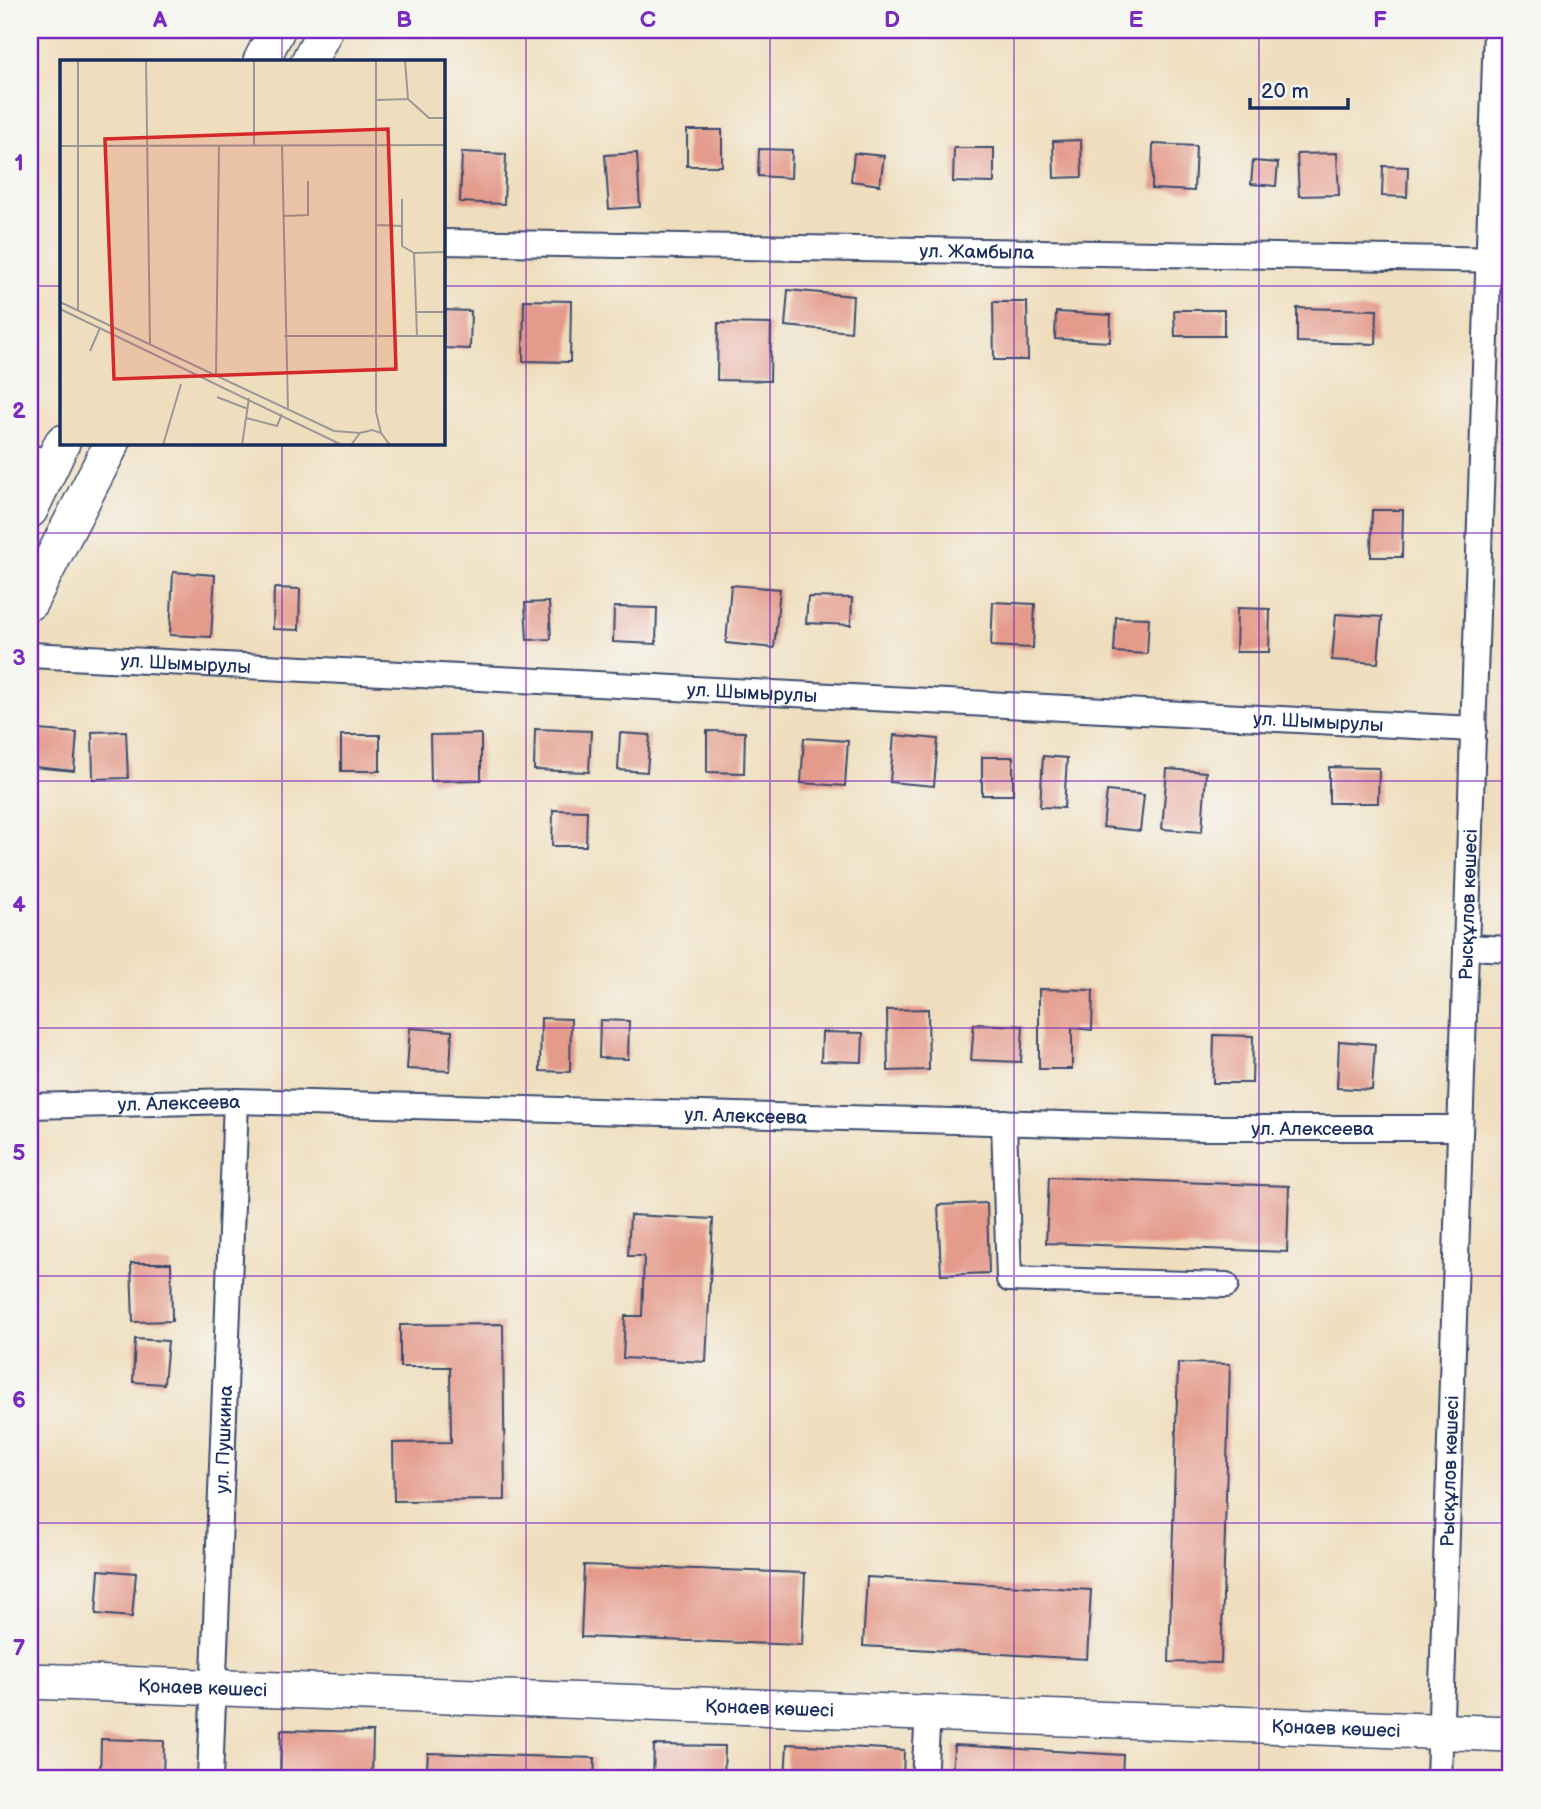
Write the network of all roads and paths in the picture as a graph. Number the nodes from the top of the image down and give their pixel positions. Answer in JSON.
{"nodes":[{"id":1,"x":277,"y":30,"type":"edge"},
{"id":2,"x":325,"y":30,"type":"edge"},
{"id":3,"x":1496,"y":30,"type":"edge"},
{"id":4,"x":262,"y":60,"type":"edge"},
{"id":5,"x":310,"y":60,"type":"edge"},
{"id":6,"x":444,"y":242,"type":"edge"},
{"id":7,"x":1500,"y":260,"type":"edge"},
{"id":8,"x":111,"y":444,"type":"edge"},
{"id":9,"x":49,"y":450,"type":"edge"},
{"id":10,"x":30,"y":510,"type":"edge"},
{"id":11,"x":30,"y":602,"type":"edge"},
{"id":12,"x":30,"y":655,"type":"edge"},
{"id":13,"x":1474,"y":729,"type":"junction"},
{"id":14,"x":1466,"y":947,"type":"junction"},
{"id":15,"x":1511,"y":949,"type":"edge"},
{"id":16,"x":236,"y":1101,"type":"junction"},
{"id":17,"x":30,"y":1106,"type":"edge"},
{"id":18,"x":1004,"y":1122,"type":"junction"},
{"id":19,"x":1460,"y":1128,"type":"junction"},
{"id":20,"x":1226,"y":1285,"type":"dead end"},
{"id":21,"x":30,"y":1681,"type":"edge"},
{"id":22,"x":212,"y":1688,"type":"junction"},
{"id":23,"x":928,"y":1713,"type":"junction"},
{"id":24,"x":1441,"y":1732,"type":"junction"},
{"id":25,"x":1511,"y":1734,"type":"edge"},
{"id":26,"x":210,"y":1779,"type":"edge"},
{"id":27,"x":924,"y":1779,"type":"edge"},
{"id":28,"x":1439,"y":1779,"type":"edge"}],
"edges":[{"from":1,"to":4,"type":"street"},
{"from":2,"to":5,"type":"street"},
{"from":3,"to":7,"type":"street","name":"Рысқұлов көшесі"},
{"from":6,"to":7,"type":"street","name":"ул. Жамбыла"},
{"from":7,"to":13,"type":"street","name":"Рысқұлов көшесі"},
{"from":8,"to":11,"type":"street"},
{"from":9,"to":10,"type":"street"},
{"from":12,"to":13,"type":"street","name":"ул. Шымырулы"},
{"from":13,"to":14,"type":"street","name":"Рысқұлов көшесі"},
{"from":14,"to":15,"type":"street"},
{"from":14,"to":19,"type":"street","name":"Рысқұлов көшесі"},
{"from":16,"to":17,"type":"street","name":"ул. Алексеева"},
{"from":16,"to":18,"type":"street","name":"ул. Алексеева"},
{"from":16,"to":22,"type":"street","name":"ул. Пушкина"},
{"from":18,"to":19,"type":"street","name":"ул. Алексеева"},
{"from":18,"to":20,"type":"street"},
{"from":19,"to":24,"type":"street","name":"Рысқұлов көшесі"},
{"from":21,"to":22,"type":"street","name":"Қонаев көшесі"},
{"from":22,"to":23,"type":"street","name":"Қонаев көшесі"},
{"from":22,"to":26,"type":"street","name":"ул. Пушкина"},
{"from":23,"to":24,"type":"street","name":"Қонаев көшесі"},
{"from":23,"to":27,"type":"street"},
{"from":24,"to":25,"type":"street","name":"Қонаев көшесі"},
{"from":24,"to":28,"type":"street","name":"Рысқұлов көшесі"}]}
